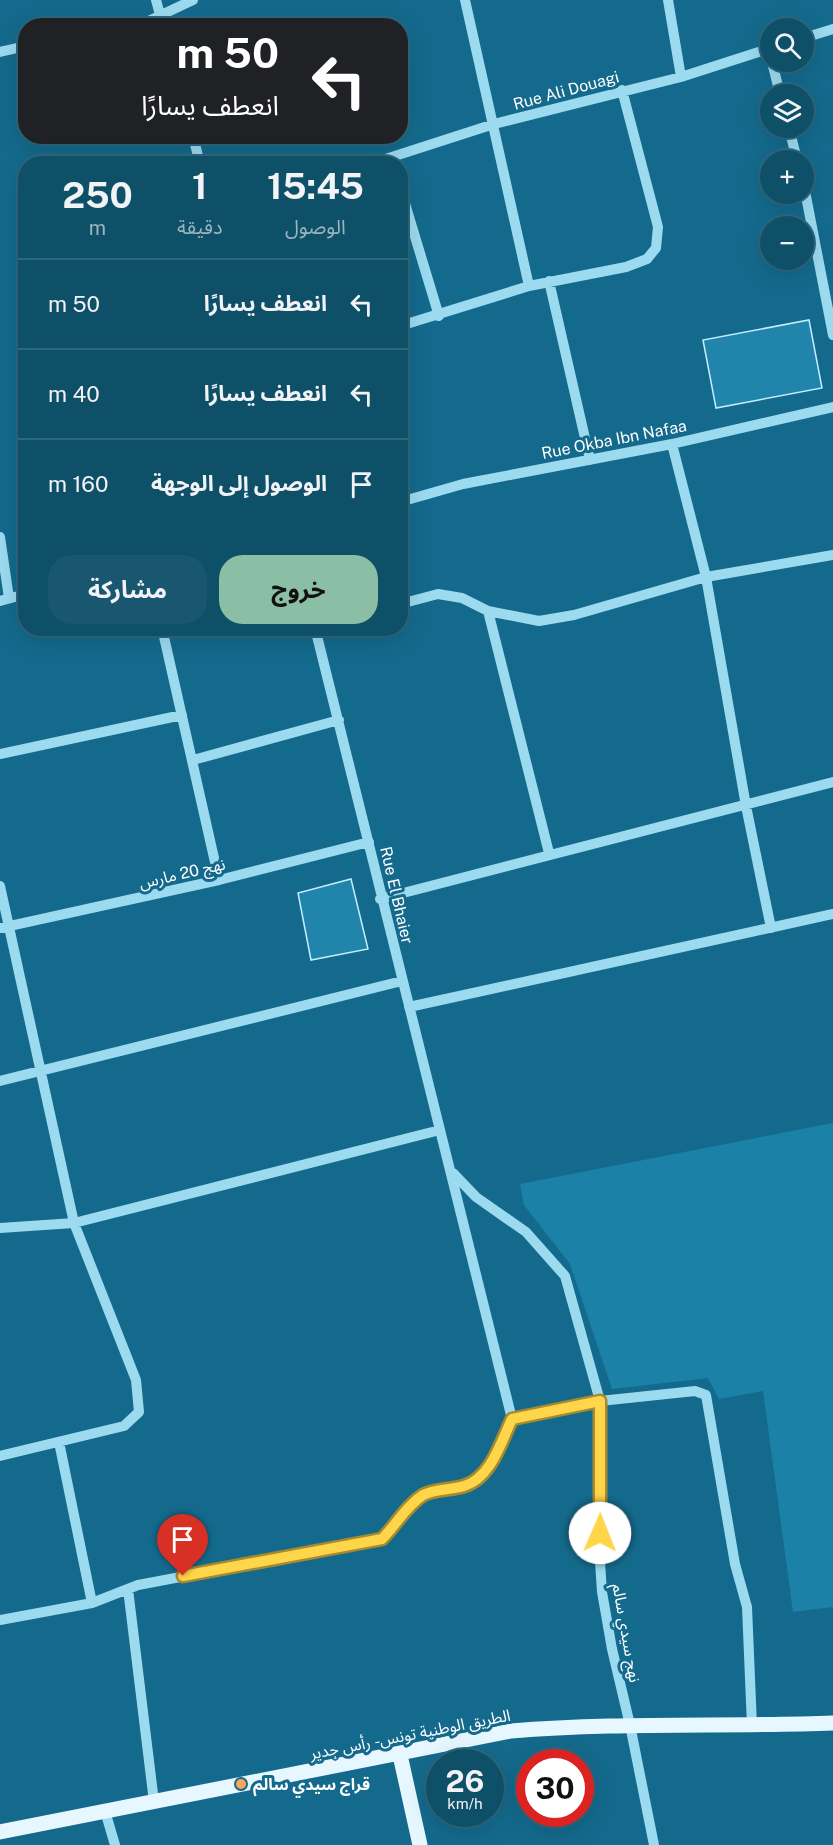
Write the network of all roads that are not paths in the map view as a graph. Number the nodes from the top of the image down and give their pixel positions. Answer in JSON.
{"nodes":[{"id":1,"x":156,"y":0,"type":"edge"},
{"id":2,"x":193,"y":0,"type":"edge"},
{"id":3,"x":465,"y":0,"type":"edge"},
{"id":4,"x":668,"y":0,"type":"edge"},
{"id":5,"x":161,"y":18,"type":"edge"},
{"id":6,"x":166,"y":18,"type":"edge"},
{"id":7,"x":833,"y":29,"type":"edge"},
{"id":8,"x":814,"y":35,"type":"edge"},
{"id":9,"x":18,"y":48,"type":"edge"},
{"id":10,"x":0,"y":52,"type":"edge"},
{"id":11,"x":760,"y":57,"type":"edge"},
{"id":12,"x":681,"y":76,"type":"junction"},
{"id":13,"x":622,"y":90,"type":"junction"},
{"id":14,"x":494,"y":124,"type":"junction"},
{"id":15,"x":403,"y":156,"type":"edge"},
{"id":16,"x":808,"y":204,"type":"edge"},
{"id":17,"x":408,"y":214,"type":"edge"},
{"id":18,"x":549,"y":281,"type":"junction"},
{"id":19,"x":530,"y":286,"type":"junction"},
{"id":20,"x":439,"y":316,"type":"junction"},
{"id":21,"x":408,"y":324,"type":"edge"},
{"id":22,"x":833,"y":335,"type":"edge"},
{"id":23,"x":833,"y":407,"type":"edge"},
{"id":24,"x":672,"y":444,"type":"junction"},
{"id":25,"x":590,"y":460,"type":"junction"},
{"id":26,"x":408,"y":500,"type":"edge"},
{"id":27,"x":0,"y":537,"type":"edge"},
{"id":28,"x":833,"y":555,"type":"edge"},
{"id":29,"x":706,"y":577,"type":"junction"},
{"id":30,"x":5,"y":600,"type":"edge"},
{"id":31,"x":408,"y":602,"type":"edge"},
{"id":32,"x":488,"y":611,"type":"junction"},
{"id":33,"x":164,"y":636,"type":"edge"},
{"id":34,"x":317,"y":636,"type":"edge"},
{"id":35,"x":183,"y":715,"type":"junction"},
{"id":36,"x":339,"y":720,"type":"junction"},
{"id":37,"x":0,"y":754,"type":"edge"},
{"id":38,"x":193,"y":760,"type":"junction"},
{"id":39,"x":833,"y":782,"type":"edge"},
{"id":40,"x":746,"y":806,"type":"junction"},
{"id":41,"x":369,"y":842,"type":"junction"},
{"id":42,"x":549,"y":853,"type":"junction"},
{"id":43,"x":219,"y":880,"type":"junction"},
{"id":44,"x":0,"y":886,"type":"edge"},
{"id":45,"x":380,"y":899,"type":"junction"},
{"id":46,"x":833,"y":914,"type":"edge"},
{"id":47,"x":4,"y":927,"type":"edge"},
{"id":48,"x":771,"y":928,"type":"junction"},
{"id":49,"x":402,"y":981,"type":"junction"},
{"id":50,"x":408,"y":1007,"type":"junction"},
{"id":51,"x":42,"y":1072,"type":"junction"},
{"id":52,"x":0,"y":1081,"type":"edge"},
{"id":53,"x":440,"y":1130,"type":"junction"},
{"id":54,"x":449,"y":1168,"type":"junction"},
{"id":55,"x":74,"y":1223,"type":"junction"},
{"id":56,"x":0,"y":1228,"type":"edge"},
{"id":57,"x":600,"y":1401,"type":"junction"},
{"id":58,"x":512,"y":1419,"type":"junction"},
{"id":59,"x":59,"y":1442,"type":"junction"},
{"id":60,"x":0,"y":1456,"type":"edge"},
{"id":61,"x":128,"y":1589,"type":"junction"},
{"id":62,"x":92,"y":1603,"type":"junction"},
{"id":63,"x":0,"y":1620,"type":"edge"},
{"id":64,"x":833,"y":1723,"type":"edge"},
{"id":65,"x":630,"y":1725,"type":"junction"},
{"id":66,"x":752,"y":1726,"type":"junction"},
{"id":67,"x":400,"y":1755,"type":"junction"},
{"id":68,"x":154,"y":1802,"type":"junction"},
{"id":69,"x":105,"y":1811,"type":"junction"},
{"id":70,"x":0,"y":1832,"type":"edge"},
{"id":71,"x":115,"y":1845,"type":"edge"},
{"id":72,"x":420,"y":1845,"type":"edge"},
{"id":73,"x":654,"y":1845,"type":"edge"}],
"edges":[{"from":1,"to":5,"type":"street"},
{"from":2,"to":6,"type":"street"},
{"from":3,"to":14,"type":"street"},
{"from":4,"to":12,"type":"street"},
{"from":7,"to":8,"type":"street"},
{"from":9,"to":10,"type":"street"},
{"from":11,"to":12,"type":"street","name":"Rue Ali Douagi"},
{"from":12,"to":13,"type":"street","name":"Rue Ali Douagi"},
{"from":13,"to":14,"type":"street","name":"Rue Ali Douagi"},
{"from":13,"to":18,"type":"street"},
{"from":14,"to":15,"type":"street","name":"Rue Ali Douagi"},
{"from":14,"to":19,"type":"street"},
{"from":16,"to":22,"type":"street"},
{"from":17,"to":20,"type":"street"},
{"from":18,"to":19,"type":"street"},
{"from":18,"to":25,"type":"street"},
{"from":19,"to":20,"type":"street"},
{"from":20,"to":21,"type":"street"},
{"from":23,"to":24,"type":"street","name":"Rue Okba Ibn Nafaa"},
{"from":24,"to":25,"type":"street","name":"Rue Okba Ibn Nafaa"},
{"from":24,"to":29,"type":"street"},
{"from":25,"to":26,"type":"street","name":"Rue Okba Ibn Nafaa"},
{"from":27,"to":30,"type":"street"},
{"from":28,"to":29,"type":"street"},
{"from":29,"to":32,"type":"street"},
{"from":29,"to":40,"type":"street"},
{"from":31,"to":32,"type":"street"},
{"from":32,"to":42,"type":"street"},
{"from":33,"to":35,"type":"street"},
{"from":34,"to":36,"type":"street","name":"Rue El Bhaier"},
{"from":35,"to":37,"type":"street"},
{"from":35,"to":38,"type":"street"},
{"from":36,"to":38,"type":"street"},
{"from":36,"to":41,"type":"street","name":"Rue El Bhaier"},
{"from":38,"to":43,"type":"street"},
{"from":39,"to":40,"type":"street"},
{"from":40,"to":42,"type":"street"},
{"from":40,"to":48,"type":"street"},
{"from":41,"to":43,"type":"street","name":"نهج 20 مارس"},
{"from":41,"to":45,"type":"street","name":"Rue El Bhaier"},
{"from":42,"to":45,"type":"street"},
{"from":43,"to":47,"type":"street","name":"نهج 20 مارس"},
{"from":44,"to":47,"type":"street"},
{"from":45,"to":49,"type":"street","name":"Rue El Bhaier"},
{"from":46,"to":48,"type":"street"},
{"from":47,"to":51,"type":"street"},
{"from":48,"to":50,"type":"street"},
{"from":49,"to":50,"type":"street","name":"Rue El Bhaier"},
{"from":49,"to":51,"type":"street"},
{"from":50,"to":53,"type":"street","name":"Rue El Bhaier"},
{"from":51,"to":52,"type":"street"},
{"from":51,"to":55,"type":"street"},
{"from":53,"to":54,"type":"street","name":"Rue El Bhaier"},
{"from":53,"to":55,"type":"street"},
{"from":54,"to":57,"type":"street","name":"نهج سيدي سالم"},
{"from":54,"to":58,"type":"street","name":"Rue El Bhaier"},
{"from":55,"to":56,"type":"street"},
{"from":55,"to":59,"type":"street"},
{"from":57,"to":58,"type":"street"},
{"from":57,"to":65,"type":"street","name":"نهج سيدي سالم"},
{"from":57,"to":66,"type":"street"},
{"from":58,"to":61,"type":"street"},
{"from":59,"to":60,"type":"street"},
{"from":59,"to":62,"type":"street"},
{"from":61,"to":62,"type":"street"},
{"from":61,"to":68,"type":"street"},
{"from":62,"to":63,"type":"street"},
{"from":64,"to":66,"type":"main road","name":"الطريق الوطنية تونس - رأس جدير"},
{"from":65,"to":66,"type":"main road","name":"الطريق الوطنية تونس - رأس جدير"},
{"from":65,"to":67,"type":"main road","name":"الطريق الوطنية تونس - رأس جدير"},
{"from":65,"to":73,"type":"street","name":"نهج سيدي سالم"},
{"from":67,"to":68,"type":"main road","name":"الطريق الوطنية تونس - رأس جدير"},
{"from":67,"to":72,"type":"main road"},
{"from":68,"to":69,"type":"main road","name":"الطريق الوطنية تونس - رأس جدير"},
{"from":69,"to":70,"type":"main road","name":"الطريق الوطنية تونس - رأس جدير"},
{"from":69,"to":71,"type":"street"}]}
